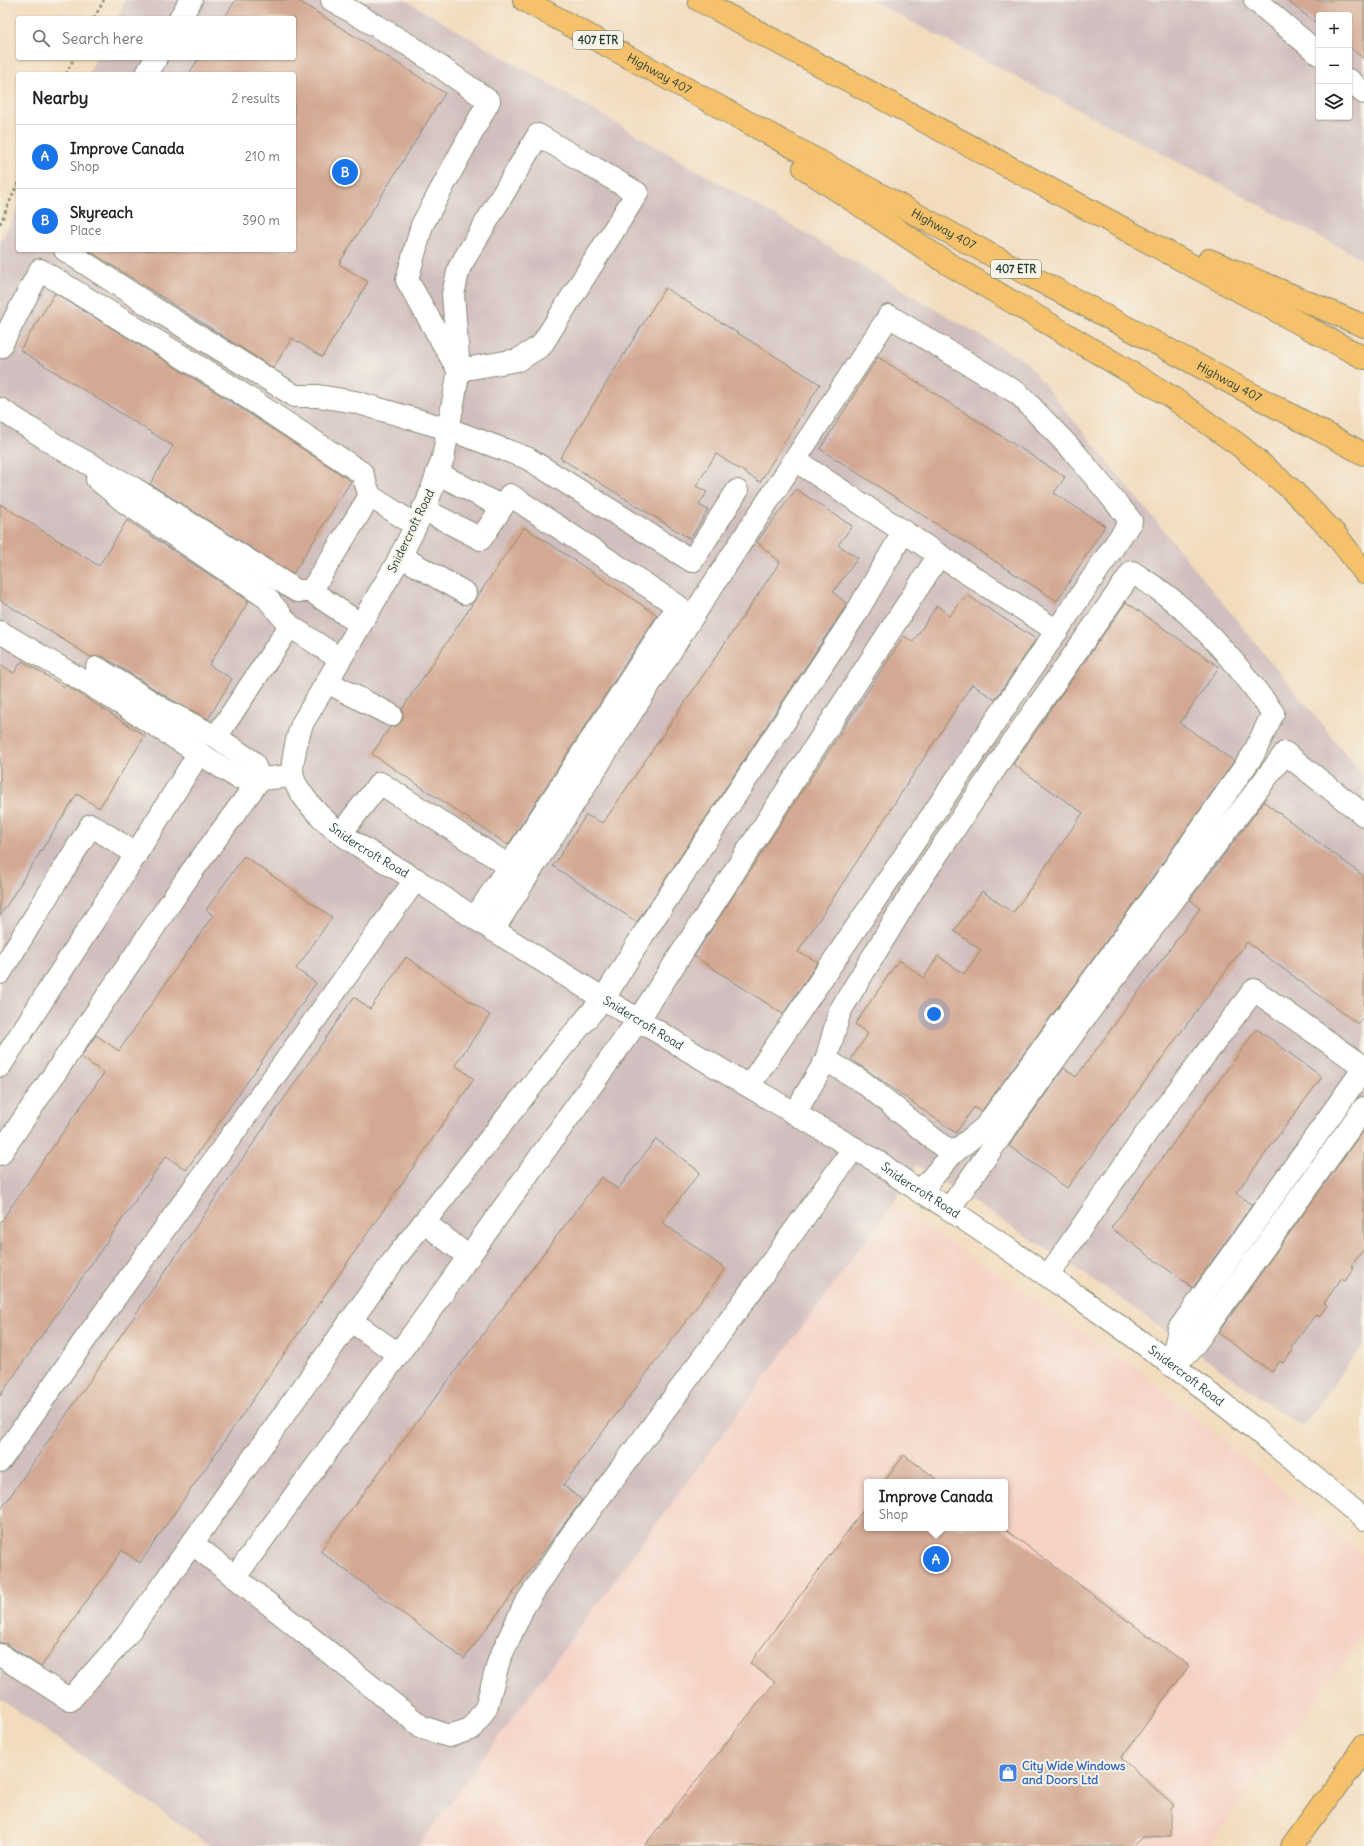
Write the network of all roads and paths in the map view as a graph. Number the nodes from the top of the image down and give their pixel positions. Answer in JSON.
{"nodes":[{"id":1,"x":104,"y":0,"type":"edge"},
{"id":2,"x":191,"y":0,"type":"edge"},
{"id":3,"x":332,"y":0,"type":"edge"},
{"id":4,"x":524,"y":0,"type":"edge"},
{"id":5,"x":699,"y":0,"type":"edge"},
{"id":6,"x":1255,"y":0,"type":"edge"},
{"id":7,"x":95,"y":16,"type":"edge"},
{"id":8,"x":181,"y":16,"type":"edge"},
{"id":9,"x":1316,"y":51,"type":"edge"},
{"id":10,"x":73,"y":60,"type":"edge"},
{"id":11,"x":155,"y":60,"type":"edge"},
{"id":12,"x":67,"y":72,"type":"edge"},
{"id":13,"x":148,"y":72,"type":"edge"},
{"id":14,"x":671,"y":80,"type":"junction"},
{"id":15,"x":1352,"y":83,"type":"edge"},
{"id":16,"x":1364,"y":93,"type":"edge"},
{"id":17,"x":16,"y":188,"type":"edge"},
{"id":18,"x":1085,"y":207,"type":"junction"},
{"id":19,"x":0,"y":224,"type":"edge"},
{"id":20,"x":68,"y":252,"type":"edge"},
{"id":21,"x":1364,"y":326,"type":"edge"},
{"id":22,"x":0,"y":347,"type":"edge"},
{"id":23,"x":1364,"y":358,"type":"edge"},
{"id":24,"x":459,"y":370,"type":"junction"},
{"id":25,"x":0,"y":409,"type":"edge"},
{"id":26,"x":448,"y":429,"type":"junction"},
{"id":27,"x":62,"y":449,"type":"junction"},
{"id":28,"x":1364,"y":454,"type":"edge"},
{"id":29,"x":795,"y":460,"type":"junction"},
{"id":30,"x":438,"y":473,"type":"junction"},
{"id":31,"x":737,"y":491,"type":"dead end"},
{"id":32,"x":370,"y":496,"type":"junction"},
{"id":33,"x":502,"y":507,"type":"junction"},
{"id":34,"x":420,"y":517,"type":"junction"},
{"id":35,"x":904,"y":531,"type":"junction"},
{"id":36,"x":940,"y":555,"type":"junction"},
{"id":37,"x":400,"y":556,"type":"junction"},
{"id":38,"x":1364,"y":572,"type":"edge"},
{"id":39,"x":311,"y":590,"type":"junction"},
{"id":40,"x":465,"y":593,"type":"dead end"},
{"id":41,"x":360,"y":624,"type":"junction"},
{"id":42,"x":290,"y":626,"type":"junction"},
{"id":43,"x":1057,"y":631,"type":"junction"},
{"id":44,"x":0,"y":632,"type":"edge"},
{"id":45,"x":340,"y":659,"type":"junction"},
{"id":46,"x":97,"y":668,"type":"dead end"},
{"id":47,"x":327,"y":682,"type":"junction"},
{"id":48,"x":391,"y":715,"type":"dead end"},
{"id":49,"x":216,"y":737,"type":"junction"},
{"id":50,"x":199,"y":753,"type":"junction"},
{"id":51,"x":292,"y":776,"type":"junction"},
{"id":52,"x":260,"y":779,"type":"junction"},
{"id":53,"x":1364,"y":815,"type":"edge"},
{"id":54,"x":341,"y":833,"type":"junction"},
{"id":55,"x":136,"y":854,"type":"junction"},
{"id":56,"x":509,"y":866,"type":"junction"},
{"id":57,"x":416,"y":879,"type":"junction"},
{"id":58,"x":474,"y":918,"type":"junction"},
{"id":59,"x":493,"y":930,"type":"junction"},
{"id":60,"x":0,"y":973,"type":"edge"},
{"id":61,"x":604,"y":998,"type":"junction"},
{"id":62,"x":639,"y":1020,"type":"junction"},
{"id":63,"x":826,"y":1060,"type":"junction"},
{"id":64,"x":1,"y":1062,"type":"edge"},
{"id":65,"x":1364,"y":1068,"type":"edge"},
{"id":66,"x":749,"y":1086,"type":"junction"},
{"id":67,"x":1364,"y":1108,"type":"edge"},
{"id":68,"x":795,"y":1114,"type":"junction"},
{"id":69,"x":854,"y":1148,"type":"junction"},
{"id":70,"x":0,"y":1154,"type":"edge"},
{"id":71,"x":952,"y":1154,"type":"junction"},
{"id":72,"x":920,"y":1192,"type":"junction"},
{"id":73,"x":949,"y":1209,"type":"junction"},
{"id":74,"x":424,"y":1222,"type":"junction"},
{"id":75,"x":469,"y":1257,"type":"junction"},
{"id":76,"x":1048,"y":1276,"type":"junction"},
{"id":77,"x":350,"y":1320,"type":"junction"},
{"id":78,"x":398,"y":1354,"type":"junction"},
{"id":79,"x":1171,"y":1365,"type":"junction"},
{"id":80,"x":0,"y":1461,"type":"edge"},
{"id":81,"x":1364,"y":1519,"type":"edge"},
{"id":82,"x":192,"y":1543,"type":"junction"},
{"id":83,"x":236,"y":1577,"type":"junction"},
{"id":84,"x":0,"y":1655,"type":"edge"},
{"id":85,"x":1364,"y":1747,"type":"edge"},
{"id":86,"x":1292,"y":1846,"type":"edge"}],
"edges":[{"from":1,"to":7,"type":"path"},
{"from":2,"to":8,"type":"street"},
{"from":3,"to":24,"type":"street"},
{"from":4,"to":14,"type":"main road","name":"Highway 407","number":"407 ETR"},
{"from":5,"to":18,"type":"main road"},
{"from":6,"to":9,"type":"street"},
{"from":10,"to":12,"type":"path"},
{"from":11,"to":13,"type":"street"},
{"from":14,"to":28,"type":"main road","name":"Highway 407","number":"407 ETR"},
{"from":14,"to":38,"type":"main road"},
{"from":15,"to":16,"type":"street"},
{"from":17,"to":19,"type":"path"},
{"from":18,"to":21,"type":"main road"},
{"from":18,"to":23,"type":"main road"},
{"from":20,"to":26,"type":"street"},
{"from":22,"to":32,"type":"street"},
{"from":24,"to":24,"type":"street","name":"Snidercroft Road"},
{"from":24,"to":26,"type":"street","name":"Snidercroft Road"},
{"from":25,"to":27,"type":"street"},
{"from":26,"to":30,"type":"street","name":"Snidercroft Road"},
{"from":26,"to":31,"type":"street"},
{"from":27,"to":39,"type":"street"},
{"from":27,"to":42,"type":"street"},
{"from":29,"to":35,"type":"street"},
{"from":29,"to":43,"type":"street"},
{"from":29,"to":59,"type":"street"},
{"from":30,"to":33,"type":"street"},
{"from":30,"to":34,"type":"street","name":"Snidercroft Road"},
{"from":32,"to":34,"type":"street"},
{"from":32,"to":39,"type":"street"},
{"from":33,"to":34,"type":"street"},
{"from":33,"to":56,"type":"street"},
{"from":34,"to":37,"type":"street","name":"Snidercroft Road"},
{"from":35,"to":36,"type":"street"},
{"from":35,"to":61,"type":"street"},
{"from":36,"to":43,"type":"street"},
{"from":36,"to":62,"type":"street"},
{"from":37,"to":40,"type":"street"},
{"from":37,"to":41,"type":"street","name":"Snidercroft Road"},
{"from":39,"to":41,"type":"street"},
{"from":41,"to":45,"type":"street","name":"Snidercroft Road"},
{"from":42,"to":45,"type":"street"},
{"from":42,"to":49,"type":"street"},
{"from":43,"to":66,"type":"street"},
{"from":44,"to":50,"type":"street"},
{"from":45,"to":47,"type":"street","name":"Snidercroft Road"},
{"from":46,"to":49,"type":"street"},
{"from":47,"to":48,"type":"street"},
{"from":47,"to":51,"type":"street","name":"Snidercroft Road"},
{"from":49,"to":52,"type":"street"},
{"from":50,"to":52,"type":"street"},
{"from":50,"to":55,"type":"street"},
{"from":51,"to":52,"type":"street"},
{"from":51,"to":54,"type":"street","name":"Snidercroft Road"},
{"from":52,"to":70,"type":"street"},
{"from":53,"to":73,"type":"street"},
{"from":54,"to":56,"type":"street"},
{"from":54,"to":57,"type":"street","name":"Snidercroft Road"},
{"from":55,"to":60,"type":"street"},
{"from":55,"to":64,"type":"street"},
{"from":56,"to":58,"type":"street"},
{"from":57,"to":58,"type":"street","name":"Snidercroft Road"},
{"from":57,"to":80,"type":"street"},
{"from":58,"to":59,"type":"street","name":"Snidercroft Road"},
{"from":59,"to":61,"type":"street","name":"Snidercroft Road"},
{"from":61,"to":62,"type":"street","name":"Snidercroft Road"},
{"from":61,"to":74,"type":"street"},
{"from":62,"to":66,"type":"street","name":"Snidercroft Road"},
{"from":62,"to":75,"type":"street"},
{"from":63,"to":68,"type":"street"},
{"from":63,"to":71,"type":"street"},
{"from":63,"to":71,"type":"street"},
{"from":65,"to":76,"type":"street"},
{"from":65,"to":79,"type":"street"},
{"from":66,"to":68,"type":"street","name":"Snidercroft Road"},
{"from":67,"to":79,"type":"street"},
{"from":68,"to":69,"type":"street","name":"Snidercroft Road"},
{"from":69,"to":72,"type":"street","name":"Snidercroft Road"},
{"from":69,"to":83,"type":"street"},
{"from":71,"to":72,"type":"street"},
{"from":72,"to":73,"type":"street","name":"Snidercroft Road"},
{"from":73,"to":76,"type":"street","name":"Snidercroft Road"},
{"from":74,"to":75,"type":"street"},
{"from":74,"to":77,"type":"street"},
{"from":75,"to":78,"type":"street"},
{"from":76,"to":79,"type":"street","name":"Snidercroft Road"},
{"from":77,"to":78,"type":"street"},
{"from":77,"to":82,"type":"street"},
{"from":78,"to":83,"type":"street"},
{"from":79,"to":81,"type":"street","name":"Snidercroft Road"},
{"from":82,"to":83,"type":"street"},
{"from":82,"to":84,"type":"street"},
{"from":85,"to":86,"type":"main road"}]}
